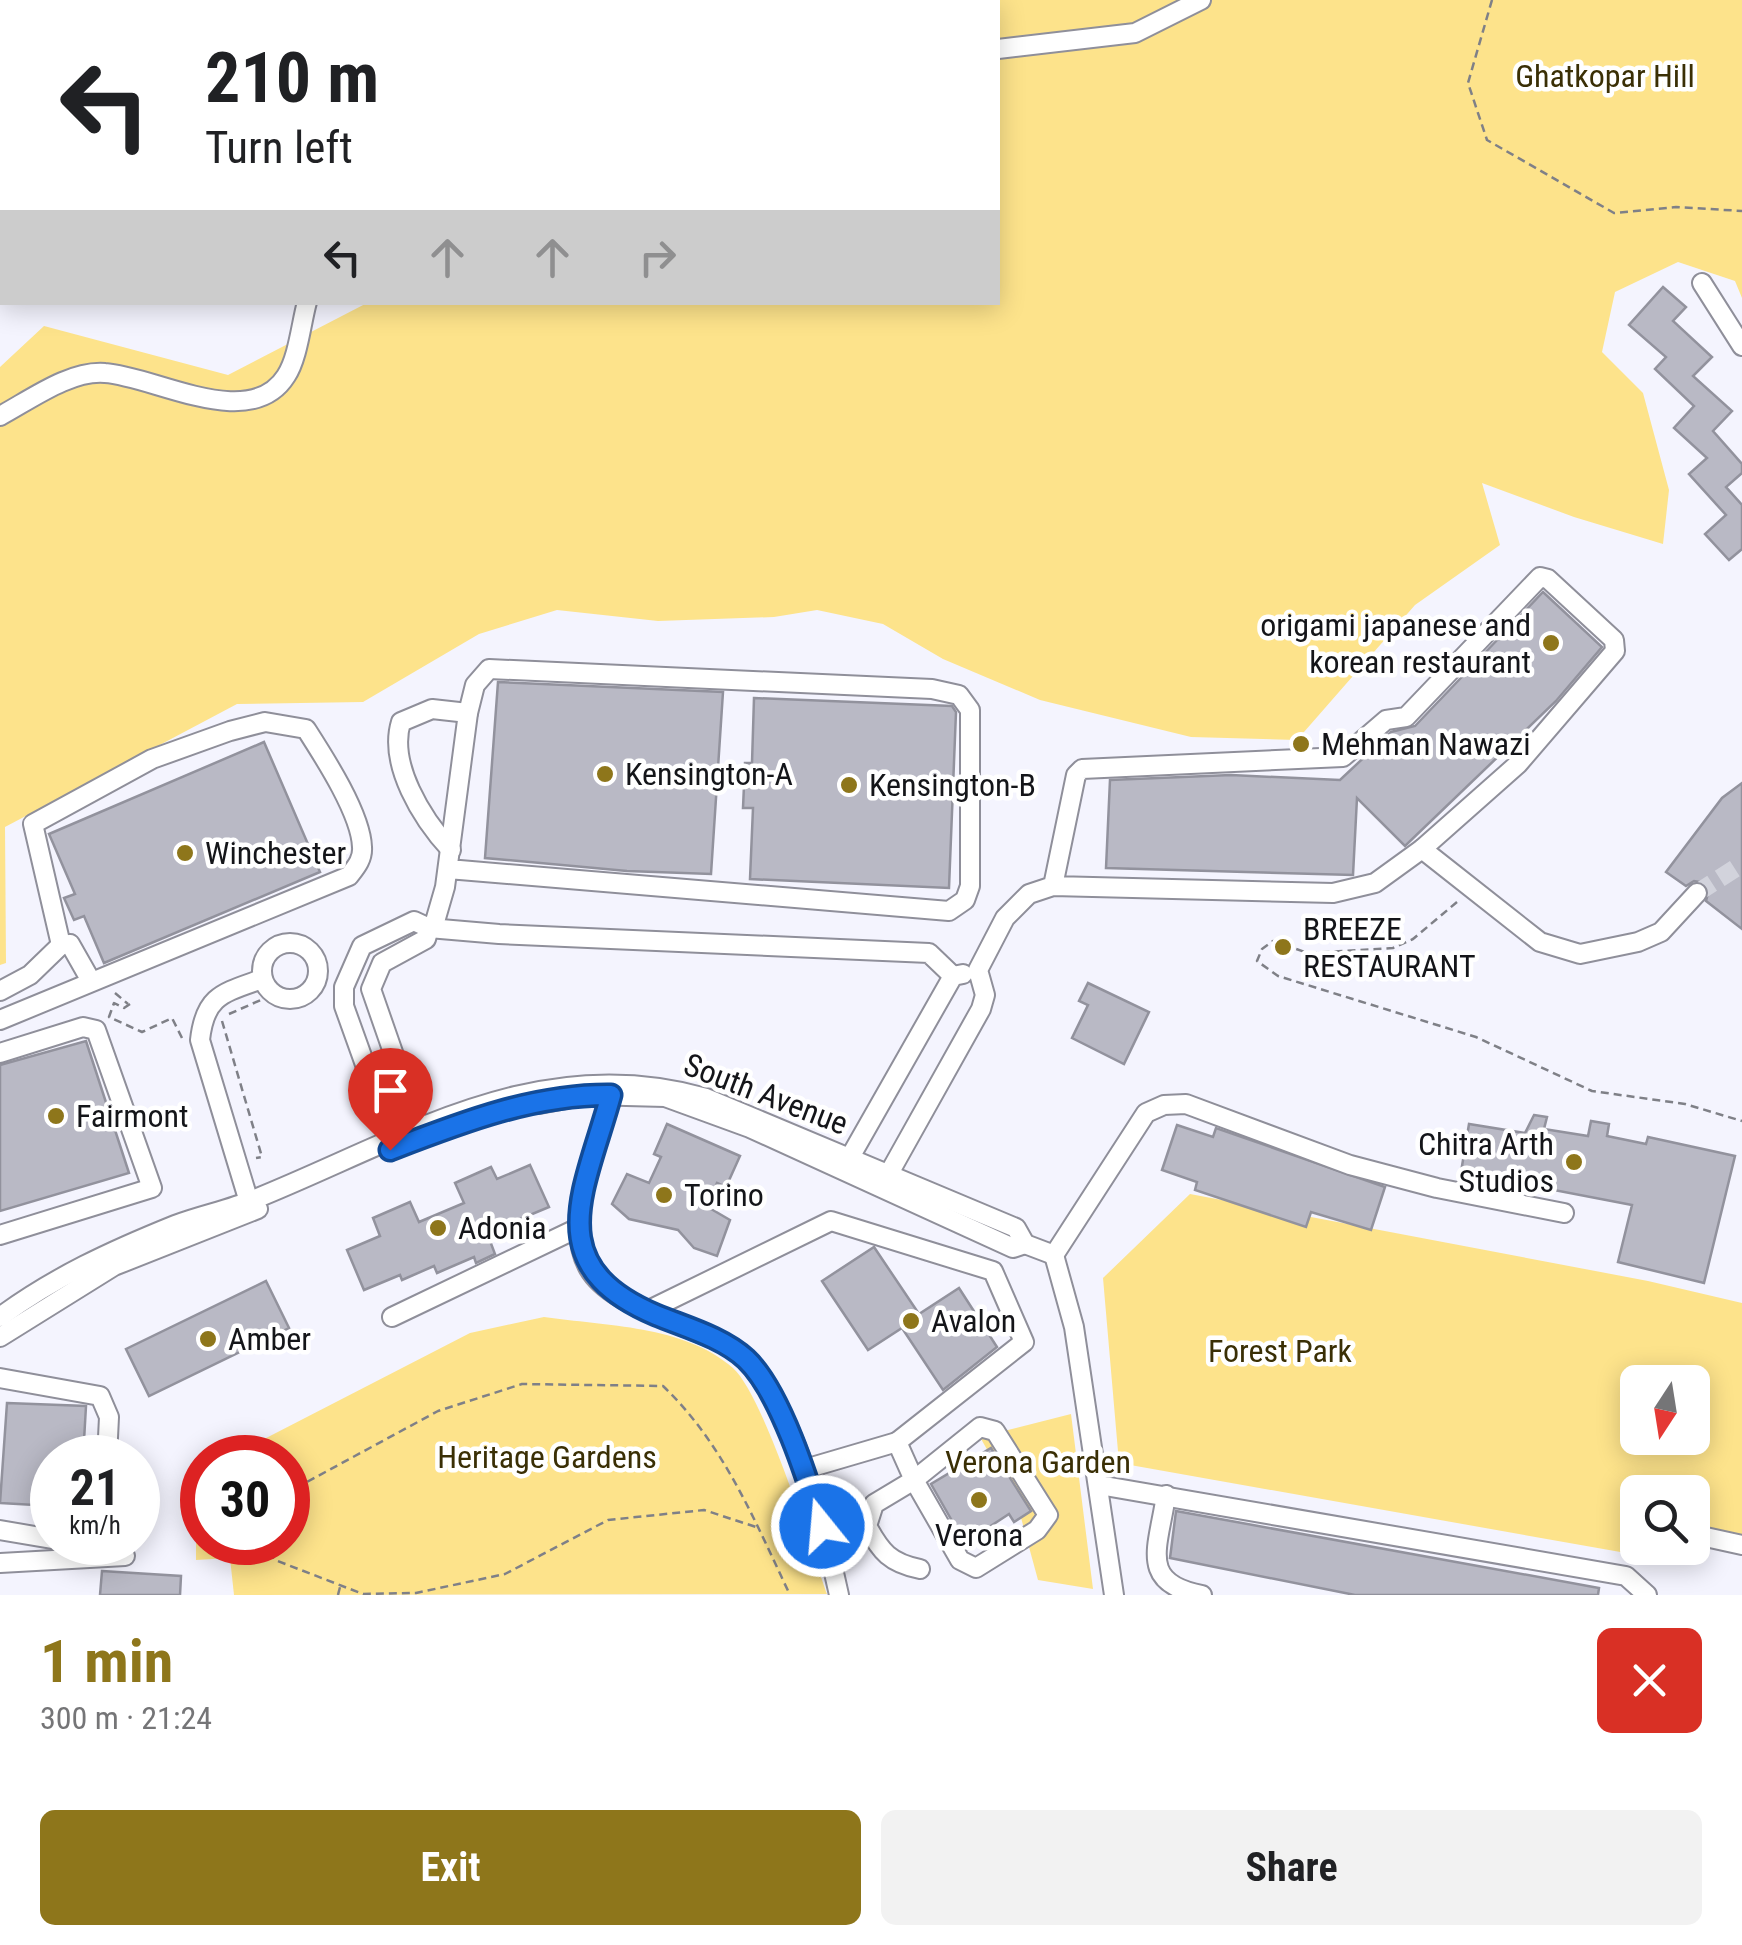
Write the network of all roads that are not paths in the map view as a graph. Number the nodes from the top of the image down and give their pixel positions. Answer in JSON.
{"nodes":[{"id":1,"x":1200,"y":0,"type":"edge"},
{"id":2,"x":1000,"y":48,"type":"edge"},
{"id":3,"x":1702,"y":283,"type":"dead end"},
{"id":4,"x":307,"y":305,"type":"edge"},
{"id":5,"x":1742,"y":346,"type":"edge"},
{"id":6,"x":0,"y":416,"type":"edge"},
{"id":7,"x":468,"y":713,"type":"junction"},
{"id":8,"x":1422,"y":849,"type":"junction"},
{"id":9,"x":449,"y":860,"type":"junction"},
{"id":10,"x":1053,"y":886,"type":"junction"},
{"id":11,"x":1696,"y":893,"type":"tunnel mouth"},
{"id":12,"x":432,"y":927,"type":"junction"},
{"id":13,"x":61,"y":945,"type":"junction"},
{"id":14,"x":978,"y":970,"type":"junction"},
{"id":15,"x":954,"y":976,"type":"junction"},
{"id":16,"x":262,"y":979,"type":"dead end"},
{"id":17,"x":91,"y":981,"type":"junction"},
{"id":18,"x":0,"y":991,"type":"edge"},
{"id":19,"x":0,"y":1020,"type":"edge"},
{"id":20,"x":0,"y":1053,"type":"edge"},
{"id":21,"x":611,"y":1095,"type":"junction"},
{"id":22,"x":418,"y":1127,"type":"junction"},
{"id":23,"x":391,"y":1137,"type":"junction"},
{"id":24,"x":849,"y":1159,"type":"junction"},
{"id":25,"x":887,"y":1177,"type":"junction"},
{"id":26,"x":249,"y":1202,"type":"junction"},
{"id":27,"x":1564,"y":1213,"type":"dead end"},
{"id":28,"x":578,"y":1228,"type":"junction"},
{"id":29,"x":0,"y":1235,"type":"edge"},
{"id":30,"x":1025,"y":1244,"type":"junction"},
{"id":31,"x":1054,"y":1255,"type":"junction"},
{"id":32,"x":647,"y":1311,"type":"junction"},
{"id":33,"x":0,"y":1317,"type":"edge"},
{"id":34,"x":392,"y":1317,"type":"dead end"},
{"id":35,"x":0,"y":1337,"type":"edge"},
{"id":36,"x":0,"y":1378,"type":"edge"},
{"id":37,"x":108,"y":1435,"type":"edge"},
{"id":38,"x":897,"y":1442,"type":"junction"},
{"id":39,"x":805,"y":1469,"type":"junction"},
{"id":40,"x":914,"y":1480,"type":"junction"},
{"id":41,"x":1098,"y":1485,"type":"junction"},
{"id":42,"x":1166,"y":1495,"type":"junction"},
{"id":43,"x":0,"y":1530,"type":"edge"},
{"id":44,"x":30,"y":1535,"type":"edge"},
{"id":45,"x":1710,"y":1538,"type":"edge"},
{"id":46,"x":1742,"y":1545,"type":"edge"},
{"id":47,"x":30,"y":1561,"type":"edge"},
{"id":48,"x":0,"y":1563,"type":"edge"},
{"id":49,"x":920,"y":1569,"type":"dead end"},
{"id":50,"x":840,"y":1595,"type":"edge"},
{"id":51,"x":1114,"y":1595,"type":"edge"},
{"id":52,"x":1202,"y":1595,"type":"edge"},
{"id":53,"x":1647,"y":1595,"type":"edge"}],
"edges":[{"from":1,"to":2,"type":"street"},
{"from":3,"to":5,"type":"street"},
{"from":4,"to":6,"type":"street"},
{"from":7,"to":9,"type":"street"},
{"from":7,"to":9,"type":"street"},
{"from":7,"to":9,"type":"street"},
{"from":8,"to":10,"type":"street"},
{"from":8,"to":10,"type":"street"},
{"from":8,"to":11,"type":"street"},
{"from":9,"to":12,"type":"street"},
{"from":10,"to":14,"type":"street"},
{"from":12,"to":15,"type":"street"},
{"from":12,"to":22,"type":"street"},
{"from":12,"to":23,"type":"street"},
{"from":13,"to":17,"type":"street"},
{"from":13,"to":17,"type":"street"},
{"from":13,"to":18,"type":"street"},
{"from":14,"to":15,"type":"street"},
{"from":14,"to":25,"type":"street"},
{"from":15,"to":24,"type":"street"},
{"from":16,"to":26,"type":"street"},
{"from":17,"to":19,"type":"street"},
{"from":20,"to":29,"type":"street"},
{"from":21,"to":28,"type":"street"},
{"from":21,"to":30,"type":"street"},
{"from":21,"to":35,"type":"street"},
{"from":22,"to":23,"type":"street","name":"South Avenue"},
{"from":22,"to":24,"type":"street","name":"South Avenue"},
{"from":23,"to":26,"type":"street","name":"South Avenue"},
{"from":24,"to":25,"type":"street","name":"South Avenue"},
{"from":25,"to":30,"type":"street","name":"South Avenue"},
{"from":26,"to":33,"type":"street","name":"South Avenue"},
{"from":27,"to":31,"type":"street"},
{"from":28,"to":32,"type":"street"},
{"from":28,"to":34,"type":"street"},
{"from":30,"to":31,"type":"street","name":"South Avenue"},
{"from":31,"to":41,"type":"street"},
{"from":32,"to":38,"type":"street"},
{"from":32,"to":39,"type":"street"},
{"from":36,"to":37,"type":"street"},
{"from":38,"to":39,"type":"street"},
{"from":38,"to":40,"type":"street"},
{"from":39,"to":50,"type":"street"},
{"from":40,"to":40,"type":"street"},
{"from":40,"to":49,"type":"street"},
{"from":41,"to":42,"type":"street"},
{"from":41,"to":51,"type":"street"},
{"from":42,"to":52,"type":"street"},
{"from":42,"to":53,"type":"street"},
{"from":43,"to":44,"type":"street"},
{"from":45,"to":46,"type":"street"},
{"from":47,"to":48,"type":"street"}]}
